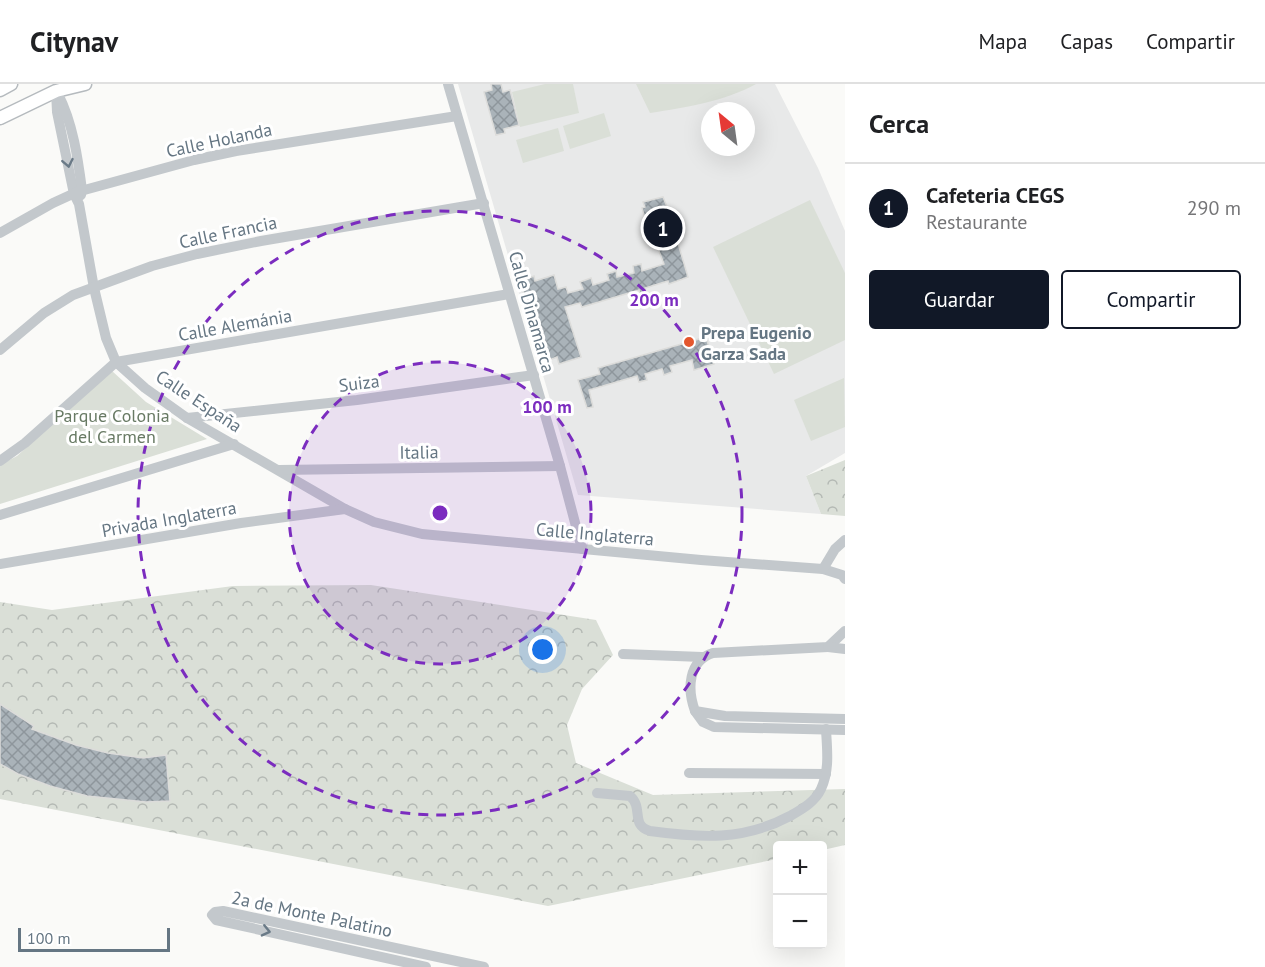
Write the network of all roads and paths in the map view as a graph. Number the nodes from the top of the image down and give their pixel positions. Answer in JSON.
{"nodes":[{"id":1,"x":11,"y":84,"type":"edge"},
{"id":2,"x":85,"y":84,"type":"edge"},
{"id":3,"x":448,"y":84,"type":"edge"},
{"id":4,"x":54,"y":86,"type":"edge"},
{"id":5,"x":0,"y":90,"type":"edge"},
{"id":6,"x":457,"y":116,"type":"junction"},
{"id":7,"x":0,"y":118,"type":"edge"},
{"id":8,"x":78,"y":192,"type":"junction"},
{"id":9,"x":484,"y":203,"type":"junction"},
{"id":10,"x":0,"y":233,"type":"edge"},
{"id":11,"x":94,"y":288,"type":"junction"},
{"id":12,"x":509,"y":294,"type":"junction"},
{"id":13,"x":0,"y":350,"type":"edge"},
{"id":14,"x":117,"y":362,"type":"junction"},
{"id":15,"x":534,"y":375,"type":"junction"},
{"id":16,"x":187,"y":418,"type":"junction"},
{"id":17,"x":234,"y":444,"type":"junction"},
{"id":18,"x":0,"y":461,"type":"edge"},
{"id":19,"x":560,"y":466,"type":"junction"},
{"id":20,"x":278,"y":470,"type":"junction"},
{"id":21,"x":345,"y":509,"type":"junction"},
{"id":22,"x":0,"y":515,"type":"edge"},
{"id":23,"x":845,"y":540,"type":"edge"},
{"id":24,"x":582,"y":549,"type":"junction"},
{"id":25,"x":0,"y":564,"type":"edge"},
{"id":26,"x":823,"y":569,"type":"junction"},
{"id":27,"x":845,"y":579,"type":"edge"},
{"id":28,"x":845,"y":631,"type":"edge"},
{"id":29,"x":828,"y":647,"type":"junction"},
{"id":30,"x":845,"y":648,"type":"edge"},
{"id":31,"x":623,"y":654,"type":"dead end"},
{"id":32,"x":702,"y":657,"type":"junction"},
{"id":33,"x":695,"y":711,"type":"junction"},
{"id":34,"x":845,"y":718,"type":"edge"},
{"id":35,"x":826,"y":729,"type":"junction"},
{"id":36,"x":845,"y":730,"type":"edge"},
{"id":37,"x":689,"y":773,"type":"dead end"},
{"id":38,"x":826,"y":774,"type":"junction"},
{"id":39,"x":597,"y":793,"type":"dead end"},
{"id":40,"x":426,"y":967,"type":"edge"},
{"id":41,"x":484,"y":967,"type":"edge"}],
"edges":[{"from":1,"to":5,"type":"main road"},
{"from":2,"to":4,"type":"main road"},
{"from":3,"to":6,"type":"street","name":"Calle Dinamarca"},
{"from":4,"to":7,"type":"main road"},
{"from":4,"to":8,"type":"street","name":"Calle España"},
{"from":6,"to":8,"type":"street","name":"Calle Holanda"},
{"from":6,"to":9,"type":"street","name":"Calle Dinamarca"},
{"from":8,"to":10,"type":"street","name":"Calle Holanda"},
{"from":8,"to":11,"type":"street","name":"Calle España"},
{"from":9,"to":11,"type":"street","name":"Calle Francia"},
{"from":9,"to":12,"type":"street","name":"Calle Dinamarca"},
{"from":11,"to":13,"type":"street","name":"Calle Francia"},
{"from":11,"to":14,"type":"street","name":"Calle España"},
{"from":12,"to":14,"type":"street","name":"Calle Alemánia"},
{"from":12,"to":15,"type":"street","name":"Calle Dinamarca"},
{"from":14,"to":16,"type":"street","name":"Calle España"},
{"from":14,"to":18,"type":"street"},
{"from":15,"to":16,"type":"street","name":"Suiza"},
{"from":15,"to":19,"type":"street","name":"Calle Dinamarca"},
{"from":16,"to":17,"type":"street","name":"Calle España"},
{"from":17,"to":20,"type":"street","name":"Calle España"},
{"from":17,"to":22,"type":"street"},
{"from":19,"to":20,"type":"street","name":"Italia"},
{"from":19,"to":24,"type":"street","name":"Calle Dinamarca"},
{"from":20,"to":21,"type":"street","name":"Calle España"},
{"from":21,"to":24,"type":"street","name":"Calle Inglaterra"},
{"from":21,"to":25,"type":"street","name":"Privada Inglaterra"},
{"from":23,"to":26,"type":"street"},
{"from":24,"to":26,"type":"street","name":"Calle Inglaterra"},
{"from":26,"to":27,"type":"street","name":"Calle Inglaterra"},
{"from":28,"to":29,"type":"street"},
{"from":29,"to":30,"type":"street"},
{"from":29,"to":32,"type":"street"},
{"from":31,"to":32,"type":"street"},
{"from":32,"to":33,"type":"street"},
{"from":33,"to":34,"type":"street"},
{"from":33,"to":35,"type":"street"},
{"from":35,"to":36,"type":"street"},
{"from":35,"to":38,"type":"street"},
{"from":37,"to":38,"type":"street"},
{"from":38,"to":39,"type":"street"},
{"from":41,"to":40,"type":"street","name":"2a de Monte Palatino","one_way":true}]}
